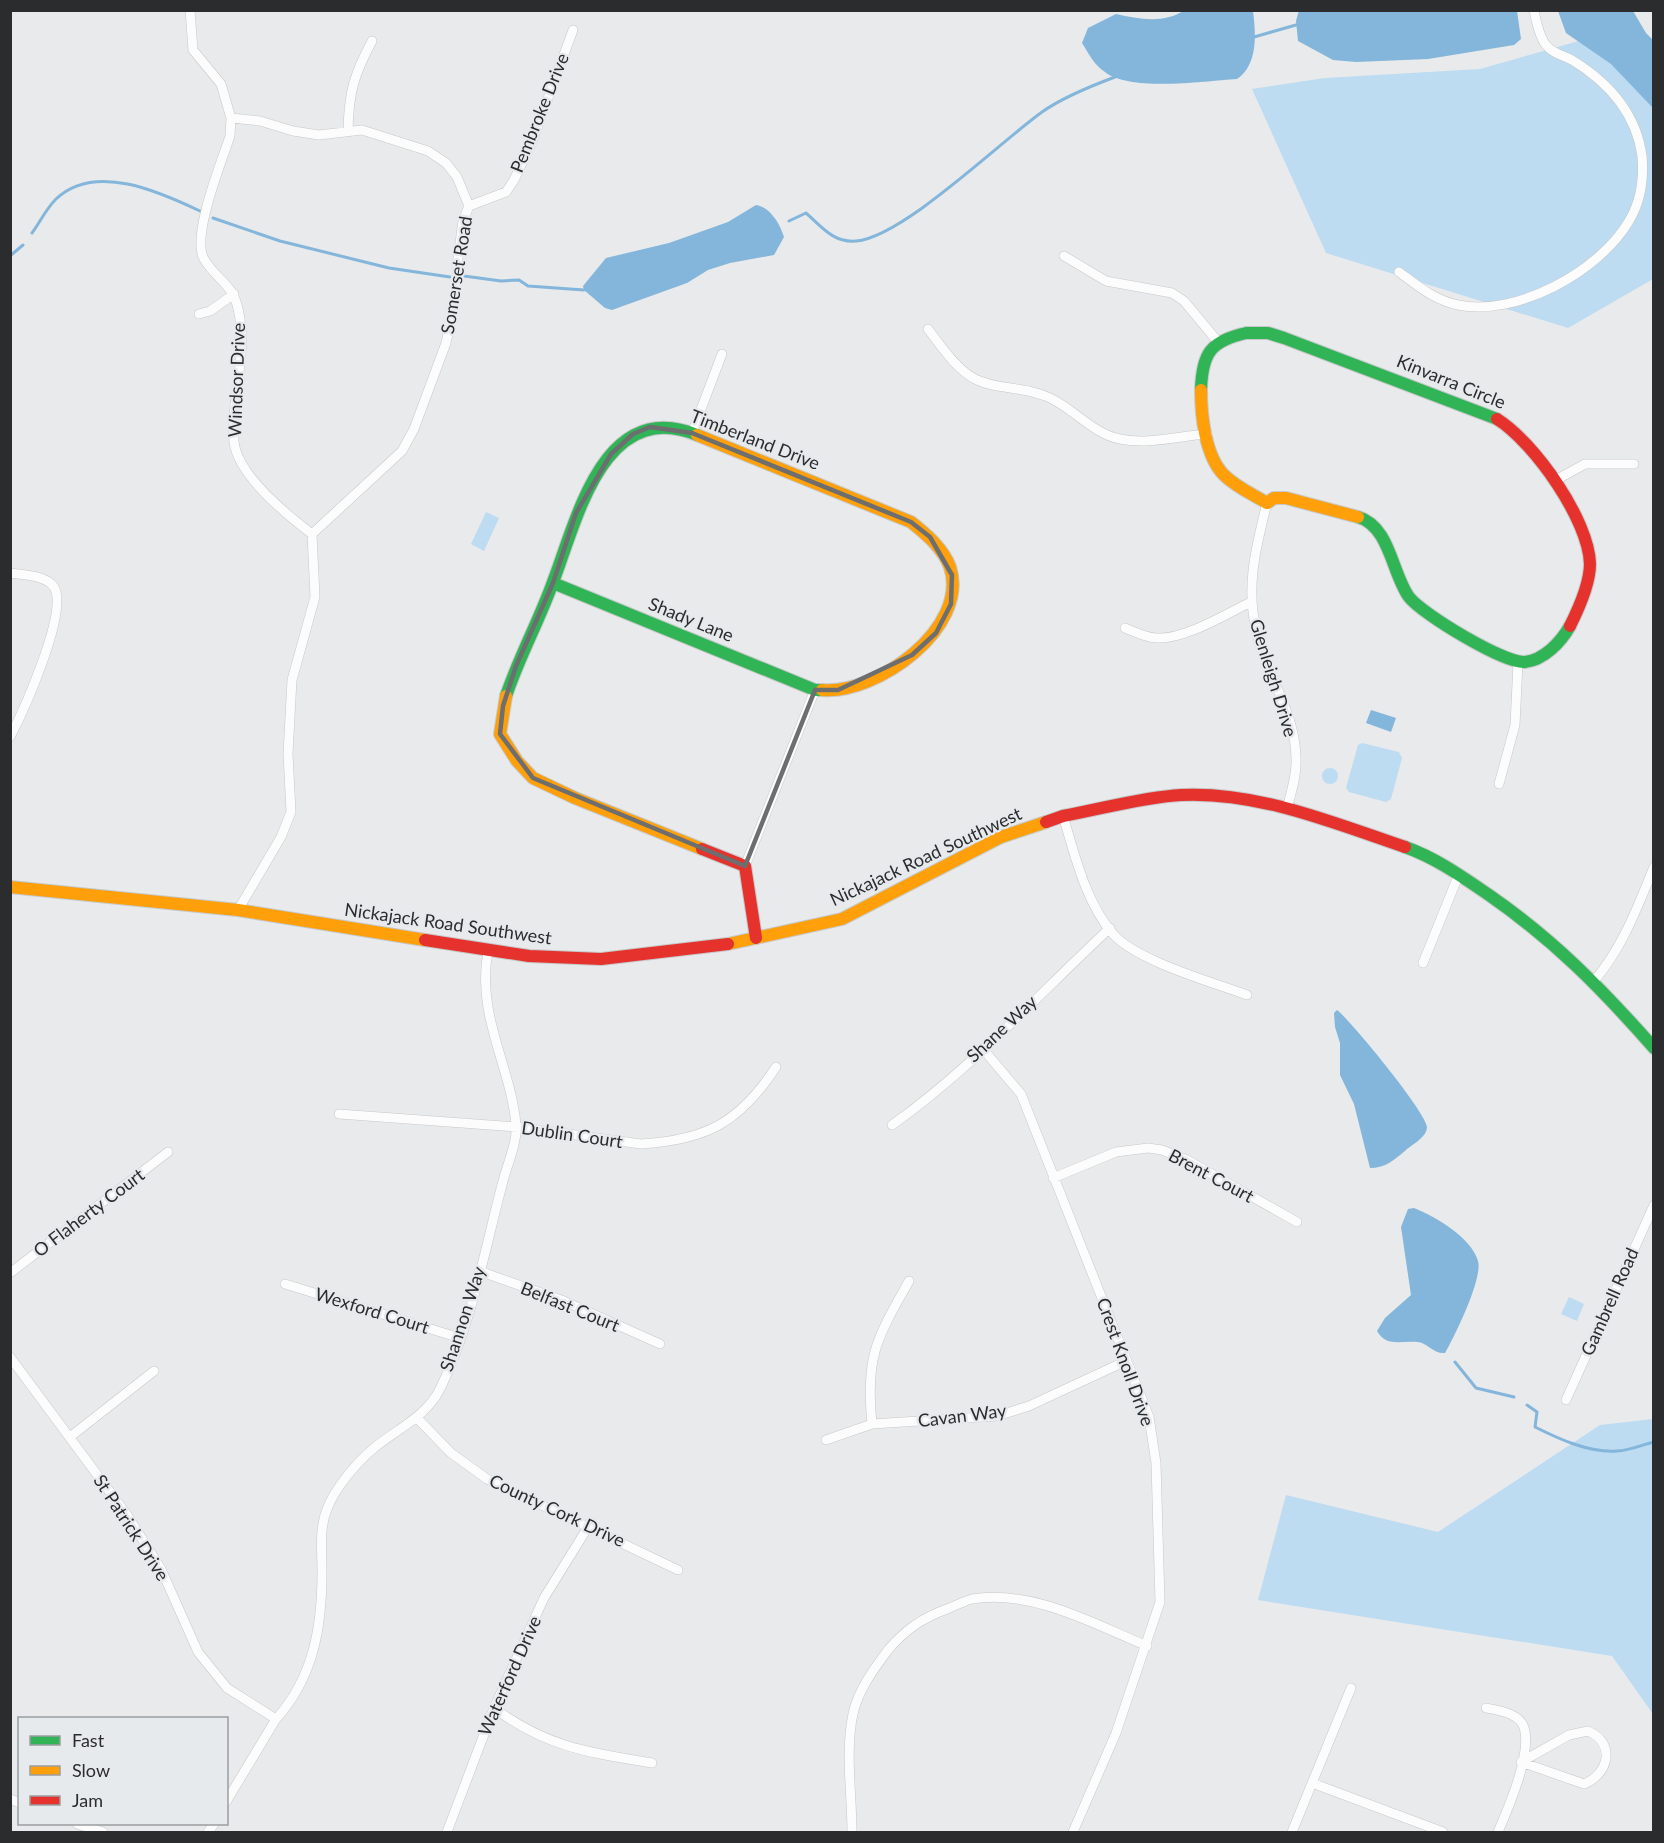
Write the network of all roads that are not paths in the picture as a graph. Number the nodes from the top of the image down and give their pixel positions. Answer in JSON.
{"nodes":[{"id":1,"x":190,"y":10,"type":"edge"},
{"id":2,"x":1534,"y":10,"type":"edge"},
{"id":3,"x":573,"y":30,"type":"dead end"},
{"id":4,"x":372,"y":41,"type":"dead end"},
{"id":5,"x":231,"y":118,"type":"junction"},
{"id":6,"x":348,"y":130,"type":"junction"},
{"id":7,"x":469,"y":206,"type":"junction"},
{"id":8,"x":1064,"y":256,"type":"dead end"},
{"id":9,"x":1399,"y":272,"type":"dead end"},
{"id":10,"x":234,"y":294,"type":"junction"},
{"id":11,"x":199,"y":314,"type":"dead end"},
{"id":12,"x":928,"y":329,"type":"dead end"},
{"id":13,"x":1218,"y":343,"type":"junction"},
{"id":14,"x":722,"y":354,"type":"dead end"},
{"id":15,"x":692,"y":433,"type":"junction"},
{"id":16,"x":1207,"y":434,"type":"junction"},
{"id":17,"x":1634,"y":464,"type":"dead end"},
{"id":18,"x":1554,"y":481,"type":"junction"},
{"id":19,"x":1267,"y":503,"type":"junction"},
{"id":20,"x":312,"y":534,"type":"junction"},
{"id":21,"x":10,"y":573,"type":"edge"},
{"id":22,"x":553,"y":583,"type":"junction"},
{"id":23,"x":1251,"y":602,"type":"junction"},
{"id":24,"x":1125,"y":628,"type":"dead end"},
{"id":25,"x":1518,"y":663,"type":"junction"},
{"id":26,"x":815,"y":690,"type":"junction"},
{"id":27,"x":11,"y":734,"type":"edge"},
{"id":28,"x":1499,"y":784,"type":"dead end"},
{"id":29,"x":1287,"y":808,"type":"junction"},
{"id":30,"x":1063,"y":816,"type":"junction"},
{"id":31,"x":745,"y":866,"type":"junction"},
{"id":32,"x":1653,"y":867,"type":"edge"},
{"id":33,"x":1459,"y":874,"type":"junction"},
{"id":34,"x":10,"y":887,"type":"edge"},
{"id":35,"x":238,"y":910,"type":"junction"},
{"id":36,"x":1110,"y":928,"type":"junction"},
{"id":37,"x":756,"y":938,"type":"junction"},
{"id":38,"x":488,"y":951,"type":"junction"},
{"id":39,"x":1423,"y":963,"type":"dead end"},
{"id":40,"x":1594,"y":981,"type":"junction"},
{"id":41,"x":1247,"y":995,"type":"dead end"},
{"id":42,"x":982,"y":1048,"type":"junction"},
{"id":43,"x":1653,"y":1048,"type":"edge"},
{"id":44,"x":776,"y":1067,"type":"dead end"},
{"id":45,"x":339,"y":1114,"type":"dead end"},
{"id":46,"x":892,"y":1125,"type":"dead end"},
{"id":47,"x":517,"y":1127,"type":"junction"},
{"id":48,"x":168,"y":1152,"type":"dead end"},
{"id":49,"x":1053,"y":1178,"type":"junction"},
{"id":50,"x":1653,"y":1205,"type":"edge"},
{"id":51,"x":1297,"y":1222,"type":"dead end"},
{"id":52,"x":479,"y":1271,"type":"junction"},
{"id":53,"x":10,"y":1273,"type":"edge"},
{"id":54,"x":909,"y":1281,"type":"dead end"},
{"id":55,"x":285,"y":1284,"type":"dead end"},
{"id":56,"x":460,"y":1338,"type":"junction"},
{"id":57,"x":660,"y":1344,"type":"dead end"},
{"id":58,"x":10,"y":1357,"type":"edge"},
{"id":59,"x":1126,"y":1360,"type":"junction"},
{"id":60,"x":154,"y":1371,"type":"dead end"},
{"id":61,"x":1566,"y":1400,"type":"dead end"},
{"id":62,"x":417,"y":1418,"type":"junction"},
{"id":63,"x":872,"y":1424,"type":"junction"},
{"id":64,"x":70,"y":1437,"type":"junction"},
{"id":65,"x":826,"y":1440,"type":"dead end"},
{"id":66,"x":588,"y":1527,"type":"junction"},
{"id":67,"x":678,"y":1570,"type":"dead end"},
{"id":68,"x":1147,"y":1646,"type":"junction"},
{"id":69,"x":1351,"y":1688,"type":"dead end"},
{"id":70,"x":494,"y":1708,"type":"junction"},
{"id":71,"x":1486,"y":1708,"type":"dead end"},
{"id":72,"x":276,"y":1719,"type":"junction"},
{"id":73,"x":1521,"y":1762,"type":"junction"},
{"id":74,"x":652,"y":1763,"type":"dead end"},
{"id":75,"x":1312,"y":1783,"type":"junction"},
{"id":76,"x":228,"y":1799,"type":"edge"},
{"id":77,"x":80,"y":1825,"type":"edge"},
{"id":78,"x":103,"y":1833,"type":"edge"},
{"id":79,"x":447,"y":1833,"type":"edge"},
{"id":80,"x":852,"y":1833,"type":"edge"},
{"id":81,"x":1073,"y":1833,"type":"edge"},
{"id":82,"x":1292,"y":1833,"type":"edge"},
{"id":83,"x":1443,"y":1833,"type":"edge"},
{"id":84,"x":1498,"y":1833,"type":"edge"}],
"edges":[{"from":1,"to":5,"type":"street","name":"Windsor Drive"},
{"from":2,"to":9,"type":"street"},
{"from":3,"to":7,"type":"street","name":"Pembroke Drive"},
{"from":4,"to":6,"type":"street"},
{"from":5,"to":6,"type":"street","name":"Somerset Road"},
{"from":5,"to":10,"type":"street","name":"Windsor Drive"},
{"from":6,"to":7,"type":"street","name":"Somerset Road"},
{"from":7,"to":20,"type":"street","name":"Somerset Road"},
{"from":8,"to":13,"type":"street"},
{"from":10,"to":11,"type":"street"},
{"from":10,"to":20,"type":"street","name":"Windsor Drive"},
{"from":12,"to":16,"type":"street"},
{"from":13,"to":16,"type":"street"},
{"from":13,"to":18,"type":"street","name":"Kinvarra Circle"},
{"from":14,"to":15,"type":"street"},
{"from":15,"to":22,"type":"street","name":"Timberland Drive"},
{"from":15,"to":26,"type":"street","name":"Timberland Drive"},
{"from":16,"to":19,"type":"street"},
{"from":17,"to":18,"type":"street"},
{"from":18,"to":25,"type":"street","name":"Kinvarra Circle"},
{"from":19,"to":23,"type":"street","name":"Glenleigh Drive"},
{"from":19,"to":25,"type":"street"},
{"from":20,"to":35,"type":"street"},
{"from":21,"to":27,"type":"street"},
{"from":22,"to":26,"type":"street","name":"Shady Lane"},
{"from":22,"to":31,"type":"street","name":"Timberland Drive"},
{"from":23,"to":24,"type":"street"},
{"from":23,"to":29,"type":"street","name":"Glenleigh Drive"},
{"from":25,"to":28,"type":"street"},
{"from":26,"to":31,"type":"street"},
{"from":29,"to":30,"type":"street","name":"Nickajack Road Southwest"},
{"from":29,"to":33,"type":"street","name":"Nickajack Road Southwest"},
{"from":30,"to":36,"type":"street"},
{"from":30,"to":37,"type":"street","name":"Nickajack Road Southwest"},
{"from":31,"to":37,"type":"street"},
{"from":32,"to":40,"type":"street"},
{"from":33,"to":39,"type":"street"},
{"from":33,"to":40,"type":"street","name":"Nickajack Road Southwest"},
{"from":34,"to":35,"type":"street","name":"Nickajack Road Southwest"},
{"from":35,"to":38,"type":"street","name":"Nickajack Road Southwest"},
{"from":36,"to":41,"type":"street"},
{"from":36,"to":42,"type":"street","name":"Shane Way"},
{"from":37,"to":38,"type":"street","name":"Nickajack Road Southwest"},
{"from":38,"to":47,"type":"street","name":"Shannon Way"},
{"from":40,"to":43,"type":"street","name":"Nickajack Road Southwest"},
{"from":42,"to":46,"type":"street","name":"Shane Way"},
{"from":42,"to":49,"type":"street","name":"Crest Knoll Drive"},
{"from":44,"to":47,"type":"street","name":"Dublin Court"},
{"from":45,"to":47,"type":"street","name":"Dublin Court"},
{"from":47,"to":52,"type":"street","name":"Shannon Way"},
{"from":48,"to":53,"type":"street","name":"O Flaherty Court"},
{"from":49,"to":51,"type":"street","name":"Brent Court"},
{"from":49,"to":59,"type":"street","name":"Crest Knoll Drive"},
{"from":50,"to":61,"type":"street","name":"Gambrell Road"},
{"from":52,"to":56,"type":"street","name":"Shannon Way"},
{"from":52,"to":57,"type":"street","name":"Belfast Court"},
{"from":54,"to":63,"type":"street"},
{"from":55,"to":56,"type":"street","name":"Wexford Court"},
{"from":56,"to":62,"type":"street","name":"Shannon Way"},
{"from":58,"to":64,"type":"street","name":"St Patrick Drive"},
{"from":59,"to":63,"type":"street","name":"Cavan Way"},
{"from":59,"to":68,"type":"street","name":"Crest Knoll Drive"},
{"from":60,"to":64,"type":"street"},
{"from":62,"to":66,"type":"street","name":"County Cork Drive"},
{"from":62,"to":72,"type":"street","name":"Shannon Way"},
{"from":63,"to":65,"type":"street","name":"Cavan Way"},
{"from":64,"to":72,"type":"street","name":"St Patrick Drive"},
{"from":66,"to":67,"type":"street","name":"County Cork Drive"},
{"from":66,"to":70,"type":"street","name":"Waterford Drive"},
{"from":68,"to":80,"type":"street"},
{"from":68,"to":81,"type":"street","name":"Crest Knoll Drive"},
{"from":69,"to":75,"type":"street"},
{"from":70,"to":74,"type":"street"},
{"from":70,"to":79,"type":"street","name":"Waterford Drive"},
{"from":71,"to":73,"type":"street"},
{"from":72,"to":76,"type":"street","name":"Shannon Way"},
{"from":73,"to":73,"type":"street"},
{"from":73,"to":84,"type":"street"},
{"from":75,"to":82,"type":"street"},
{"from":75,"to":83,"type":"street"},
{"from":77,"to":78,"type":"street"}]}
